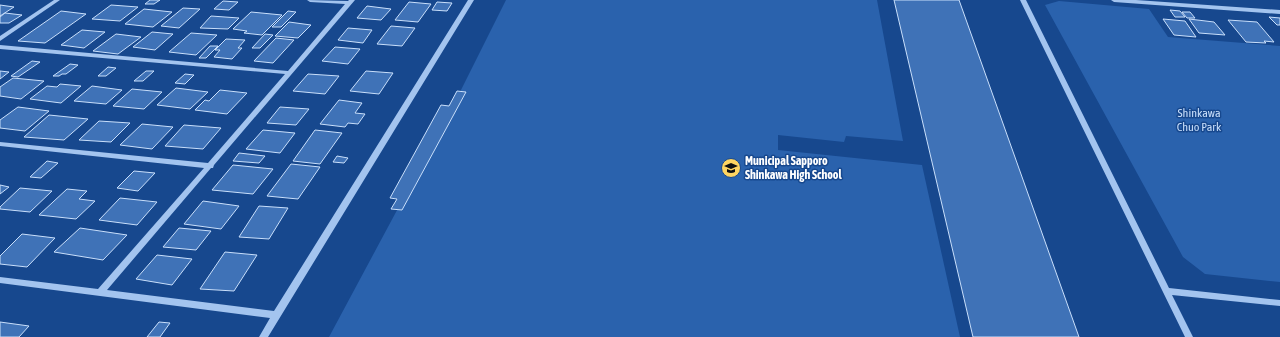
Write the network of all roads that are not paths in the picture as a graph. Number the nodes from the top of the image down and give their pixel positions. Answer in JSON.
{"nodes":[{"id":1,"x":57,"y":0,"type":"edge"},
{"id":2,"x":310,"y":0,"type":"edge"},
{"id":3,"x":471,"y":0,"type":"edge"},
{"id":4,"x":1023,"y":0,"type":"edge"},
{"id":5,"x":1114,"y":0,"type":"edge"},
{"id":6,"x":350,"y":2,"type":"edge"},
{"id":7,"x":1280,"y":12,"type":"edge"},
{"id":8,"x":0,"y":39,"type":"edge"},
{"id":9,"x":0,"y":47,"type":"edge"},
{"id":10,"x":290,"y":73,"type":"junction"},
{"id":11,"x":0,"y":144,"type":"edge"},
{"id":12,"x":211,"y":166,"type":"junction"},
{"id":13,"x":0,"y":280,"type":"edge"},
{"id":14,"x":1167,"y":291,"type":"junction"},
{"id":15,"x":101,"y":292,"type":"junction"},
{"id":16,"x":1280,"y":303,"type":"edge"},
{"id":17,"x":276,"y":315,"type":"junction"},
{"id":18,"x":262,"y":337,"type":"edge"},
{"id":19,"x":1189,"y":337,"type":"edge"}],
"edges":[{"from":1,"to":8,"type":"street"},
{"from":2,"to":6,"type":"street"},
{"from":3,"to":17,"type":"street"},
{"from":4,"to":14,"type":"street"},
{"from":5,"to":7,"type":"street"},
{"from":6,"to":10,"type":"street"},
{"from":9,"to":10,"type":"street"},
{"from":10,"to":12,"type":"street"},
{"from":11,"to":12,"type":"street"},
{"from":12,"to":15,"type":"street"},
{"from":13,"to":15,"type":"street"},
{"from":14,"to":16,"type":"street"},
{"from":14,"to":19,"type":"street"},
{"from":15,"to":17,"type":"street"},
{"from":17,"to":18,"type":"street"}]}
